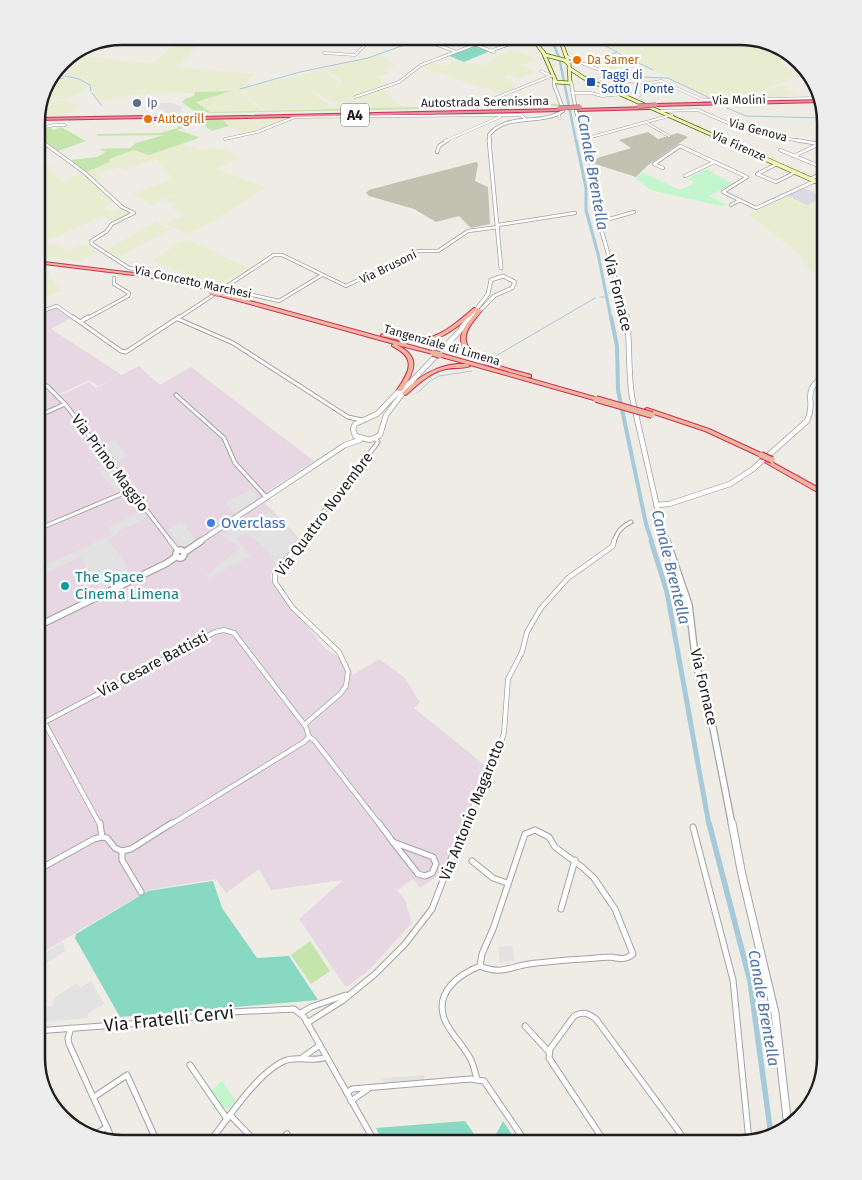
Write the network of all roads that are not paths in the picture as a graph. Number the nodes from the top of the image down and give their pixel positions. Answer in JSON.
{"nodes":[{"id":1,"x":366,"y":45,"type":"edge"},
{"id":2,"x":437,"y":45,"type":"edge"},
{"id":3,"x":471,"y":45,"type":"edge"},
{"id":4,"x":476,"y":45,"type":"edge"},
{"id":5,"x":505,"y":45,"type":"edge"},
{"id":6,"x":538,"y":45,"type":"edge"},
{"id":7,"x":562,"y":45,"type":"edge"},
{"id":8,"x":454,"y":51,"type":"junction"},
{"id":9,"x":490,"y":51,"type":"junction"},
{"id":10,"x":494,"y":52,"type":"dead end"},
{"id":11,"x":543,"y":52,"type":"junction"},
{"id":12,"x":324,"y":53,"type":"dead end"},
{"id":13,"x":565,"y":56,"type":"junction"},
{"id":14,"x":556,"y":59,"type":"junction"},
{"id":15,"x":561,"y":59,"type":"junction"},
{"id":16,"x":576,"y":61,"type":"junction"},
{"id":17,"x":548,"y":64,"type":"junction"},
{"id":18,"x":569,"y":64,"type":"junction"},
{"id":19,"x":541,"y":71,"type":"dead end"},
{"id":20,"x":578,"y":75,"type":"junction"},
{"id":21,"x":611,"y":75,"type":"junction"},
{"id":22,"x":552,"y":76,"type":"junction"},
{"id":23,"x":569,"y":76,"type":"junction"},
{"id":24,"x":629,"y":81,"type":"junction"},
{"id":25,"x":594,"y":82,"type":"junction"},
{"id":26,"x":568,"y":83,"type":"junction"},
{"id":27,"x":560,"y":84,"type":"junction"},
{"id":28,"x":555,"y":86,"type":"junction"},
{"id":29,"x":617,"y":86,"type":"junction"},
{"id":30,"x":610,"y":89,"type":"junction"},
{"id":31,"x":572,"y":93,"type":"junction"},
{"id":32,"x":624,"y":94,"type":"junction"},
{"id":33,"x":640,"y":95,"type":"dead end"},
{"id":34,"x":355,"y":97,"type":"dead end"},
{"id":35,"x":814,"y":101,"type":"edge"},
{"id":36,"x":814,"y":101,"type":"edge"},
{"id":37,"x":814,"y":101,"type":"edge"},
{"id":38,"x":484,"y":103,"type":"dead end"},
{"id":39,"x":575,"y":105,"type":"dead end"},
{"id":40,"x":652,"y":107,"type":"junction"},
{"id":41,"x":578,"y":109,"type":"junction"},
{"id":42,"x":662,"y":109,"type":"junction"},
{"id":43,"x":561,"y":111,"type":"junction"},
{"id":44,"x":672,"y":115,"type":"junction"},
{"id":45,"x":504,"y":116,"type":"junction"},
{"id":46,"x":45,"y":120,"type":"edge"},
{"id":47,"x":526,"y":120,"type":"junction"},
{"id":48,"x":647,"y":123,"type":"junction"},
{"id":49,"x":65,"y":125,"type":"dead end"},
{"id":50,"x":45,"y":126,"type":"edge"},
{"id":51,"x":669,"y":136,"type":"dead end"},
{"id":52,"x":225,"y":139,"type":"dead end"},
{"id":53,"x":584,"y":140,"type":"junction"},
{"id":54,"x":45,"y":143,"type":"edge"},
{"id":55,"x":817,"y":144,"type":"edge"},
{"id":56,"x":817,"y":144,"type":"edge"},
{"id":57,"x":780,"y":150,"type":"dead end"},
{"id":58,"x":437,"y":152,"type":"dead end"},
{"id":59,"x":794,"y":156,"type":"junction"},
{"id":60,"x":714,"y":162,"type":"junction"},
{"id":61,"x":777,"y":164,"type":"junction"},
{"id":62,"x":817,"y":166,"type":"edge"},
{"id":63,"x":663,"y":168,"type":"dead end"},
{"id":64,"x":796,"y":172,"type":"junction"},
{"id":65,"x":685,"y":176,"type":"dead end"},
{"id":66,"x":817,"y":177,"type":"edge"},
{"id":67,"x":813,"y":180,"type":"junction"},
{"id":68,"x":817,"y":182,"type":"edge"},
{"id":69,"x":740,"y":200,"type":"junction"},
{"id":70,"x":731,"y":205,"type":"dead end"},
{"id":71,"x":634,"y":212,"type":"dead end"},
{"id":72,"x":576,"y":213,"type":"dead end"},
{"id":73,"x":599,"y":222,"type":"junction"},
{"id":74,"x":498,"y":226,"type":"junction"},
{"id":75,"x":45,"y":264,"type":"edge"},
{"id":76,"x":501,"y":268,"type":"junction"},
{"id":77,"x":322,"y":275,"type":"junction"},
{"id":78,"x":496,"y":276,"type":"junction"},
{"id":79,"x":506,"y":276,"type":"junction"},
{"id":80,"x":114,"y":278,"type":"dead end"},
{"id":81,"x":219,"y":291,"type":"junction"},
{"id":82,"x":45,"y":310,"type":"edge"},
{"id":83,"x":478,"y":310,"type":"junction"},
{"id":84,"x":178,"y":319,"type":"junction"},
{"id":85,"x":80,"y":322,"type":"junction"},
{"id":86,"x":354,"y":328,"type":"junction"},
{"id":87,"x":360,"y":333,"type":"junction"},
{"id":88,"x":434,"y":352,"type":"junction"},
{"id":89,"x":533,"y":380,"type":"junction"},
{"id":90,"x":817,"y":380,"type":"edge"},
{"id":91,"x":45,"y":385,"type":"edge"},
{"id":92,"x":403,"y":392,"type":"junction"},
{"id":93,"x":176,"y":395,"type":"dead end"},
{"id":94,"x":595,"y":397,"type":"junction"},
{"id":95,"x":65,"y":404,"type":"junction"},
{"id":96,"x":45,"y":413,"type":"edge"},
{"id":97,"x":348,"y":417,"type":"junction"},
{"id":98,"x":362,"y":420,"type":"junction"},
{"id":99,"x":353,"y":426,"type":"junction"},
{"id":100,"x":353,"y":432,"type":"junction"},
{"id":101,"x":375,"y":438,"type":"junction"},
{"id":102,"x":364,"y":440,"type":"junction"},
{"id":103,"x":345,"y":445,"type":"junction"},
{"id":104,"x":760,"y":456,"type":"junction"},
{"id":105,"x":770,"y":461,"type":"junction"},
{"id":106,"x":817,"y":486,"type":"edge"},
{"id":107,"x":131,"y":490,"type":"junction"},
{"id":108,"x":817,"y":490,"type":"edge"},
{"id":109,"x":267,"y":498,"type":"junction"},
{"id":110,"x":656,"y":505,"type":"junction"},
{"id":111,"x":631,"y":522,"type":"dead end"},
{"id":112,"x":45,"y":526,"type":"edge"},
{"id":113,"x":177,"y":554,"type":"junction"},
{"id":114,"x":45,"y":623,"type":"edge"},
{"id":115,"x":45,"y":722,"type":"joint"},
{"id":116,"x":304,"y":725,"type":"junction"},
{"id":117,"x":308,"y":737,"type":"junction"},
{"id":118,"x":693,"y":827,"type":"dead end"},
{"id":119,"x":102,"y":837,"type":"junction"},
{"id":120,"x":393,"y":842,"type":"junction"},
{"id":121,"x":122,"y":851,"type":"junction"},
{"id":122,"x":575,"y":860,"type":"junction"},
{"id":123,"x":472,"y":861,"type":"dead end"},
{"id":124,"x":45,"y":866,"type":"edge"},
{"id":125,"x":507,"y":883,"type":"junction"},
{"id":126,"x":141,"y":892,"type":"dead end"},
{"id":127,"x":560,"y":909,"type":"dead end"},
{"id":128,"x":480,"y":966,"type":"junction"},
{"id":129,"x":350,"y":994,"type":"junction"},
{"id":130,"x":300,"y":1013,"type":"junction"},
{"id":131,"x":307,"y":1022,"type":"junction"},
{"id":132,"x":525,"y":1026,"type":"dead end"},
{"id":133,"x":71,"y":1028,"type":"junction"},
{"id":134,"x":45,"y":1030,"type":"edge"},
{"id":135,"x":320,"y":1045,"type":"junction"},
{"id":136,"x":549,"y":1052,"type":"junction"},
{"id":137,"x":326,"y":1057,"type":"junction"},
{"id":138,"x":303,"y":1058,"type":"junction"},
{"id":139,"x":190,"y":1065,"type":"dead end"},
{"id":140,"x":477,"y":1079,"type":"junction"},
{"id":141,"x":370,"y":1088,"type":"junction"},
{"id":142,"x":347,"y":1092,"type":"junction"},
{"id":143,"x":94,"y":1097,"type":"junction"},
{"id":144,"x":351,"y":1101,"type":"junction"},
{"id":145,"x":229,"y":1117,"type":"junction"},
{"id":146,"x":787,"y":1119,"type":"edge"},
{"id":147,"x":107,"y":1127,"type":"junction"},
{"id":148,"x":100,"y":1132,"type":"edge"},
{"id":149,"x":110,"y":1134,"type":"edge"},
{"id":150,"x":748,"y":1134,"type":"edge"},
{"id":151,"x":154,"y":1135,"type":"edge"},
{"id":152,"x":215,"y":1135,"type":"edge"},
{"id":153,"x":248,"y":1135,"type":"edge"},
{"id":154,"x":371,"y":1135,"type":"edge"},
{"id":155,"x":520,"y":1135,"type":"edge"},
{"id":156,"x":600,"y":1135,"type":"edge"},
{"id":157,"x":681,"y":1135,"type":"edge"}],
"edges":[{"from":1,"to":12,"type":"street"},
{"from":2,"to":8,"type":"street"},
{"from":3,"to":8,"type":"street"},
{"from":4,"to":9,"type":"street"},
{"from":5,"to":9,"type":"street"},
{"from":6,"to":11,"type":"main road"},
{"from":7,"to":13,"type":"main road"},
{"from":8,"to":34,"type":"street"},
{"from":9,"to":10,"type":"street"},
{"from":11,"to":14,"type":"main road"},
{"from":11,"to":17,"type":"main road"},
{"from":13,"to":15,"type":"main road"},
{"from":13,"to":16,"type":"street","name":"Via Molini"},
{"from":13,"to":18,"type":"main road"},
{"from":14,"to":15,"type":"main road"},
{"from":14,"to":17,"type":"main road"},
{"from":15,"to":18,"type":"main road"},
{"from":16,"to":18,"type":"street","name":"Via Molini"},
{"from":16,"to":21,"type":"street","name":"Via Molini"},
{"from":17,"to":22,"type":"main road"},
{"from":18,"to":20,"type":"main road"},
{"from":18,"to":23,"type":"main road"},
{"from":19,"to":22,"type":"street"},
{"from":20,"to":23,"type":"main road"},
{"from":20,"to":25,"type":"main road"},
{"from":21,"to":24,"type":"street","name":"Via Molini"},
{"from":21,"to":25,"type":"street"},
{"from":22,"to":27,"type":"main road"},
{"from":22,"to":28,"type":"street"},
{"from":22,"to":38,"type":"street"},
{"from":23,"to":26,"type":"main road"},
{"from":24,"to":29,"type":"street"},
{"from":24,"to":35,"type":"street","name":"Via Molini"},
{"from":25,"to":30,"type":"main road"},
{"from":26,"to":27,"type":"main road"},
{"from":26,"to":31,"type":"street"},
{"from":27,"to":28,"type":"street"},
{"from":28,"to":43,"type":"street"},
{"from":29,"to":30,"type":"street"},
{"from":29,"to":33,"type":"street"},
{"from":30,"to":32,"type":"main road"},
{"from":31,"to":32,"type":"street"},
{"from":31,"to":39,"type":"street"},
{"from":32,"to":40,"type":"main road"},
{"from":36,"to":40,"type":"highway","name":"Autostrada Serenissima","number":"A4"},
{"from":37,"to":42,"type":"highway","name":"Autostrada Serenissima","number":"A4"},
{"from":40,"to":41,"type":"highway","name":"Autostrada Serenissima","number":"A4"},
{"from":40,"to":41,"type":"highway","name":"Autostrada Serenissima","number":"A4","bridge":true},
{"from":40,"to":42,"type":"highway","name":"Autostrada Serenissima","number":"A4","bridge":true},
{"from":41,"to":43,"type":"highway","name":"Autostrada Serenissima","number":"A4","bridge":true},
{"from":41,"to":53,"type":"street","name":"Via Fornace"},
{"from":42,"to":44,"type":"main road","name":"Via Firenze"},
{"from":42,"to":55,"type":"street","name":"Via Genova"},
{"from":43,"to":46,"type":"highway","name":"Autostrada Serenissima","number":"A4"},
{"from":43,"to":47,"type":"street"},
{"from":44,"to":48,"type":"street"},
{"from":44,"to":61,"type":"main road","name":"Via Firenze"},
{"from":45,"to":47,"type":"street"},
{"from":45,"to":52,"type":"street"},
{"from":45,"to":58,"type":"street"},
{"from":47,"to":74,"type":"street"},
{"from":48,"to":51,"type":"street"},
{"from":48,"to":53,"type":"street"},
{"from":49,"to":50,"type":"street"},
{"from":53,"to":73,"type":"street","name":"Via Fornace"},
{"from":54,"to":81,"type":"street","name":"Via Concetto Marchesi"},
{"from":56,"to":59,"type":"street"},
{"from":57,"to":59,"type":"street"},
{"from":59,"to":62,"type":"street"},
{"from":60,"to":63,"type":"street"},
{"from":60,"to":65,"type":"street"},
{"from":60,"to":69,"type":"street"},
{"from":61,"to":64,"type":"main road","name":"Via Firenze"},
{"from":61,"to":64,"type":"street"},
{"from":64,"to":67,"type":"main road","name":"Via Firenze"},
{"from":66,"to":67,"type":"street"},
{"from":67,"to":68,"type":"main road","name":"Via Firenze"},
{"from":67,"to":69,"type":"street"},
{"from":69,"to":70,"type":"street"},
{"from":71,"to":73,"type":"street"},
{"from":72,"to":74,"type":"street","name":"Via Brusoni"},
{"from":73,"to":110,"type":"street","name":"Via Fornace"},
{"from":74,"to":76,"type":"street"},
{"from":74,"to":77,"type":"street","name":"Via Brusoni"},
{"from":75,"to":81,"type":"highway","name":"Tangenziale di Limena"},
{"from":76,"to":78,"type":"street"},
{"from":76,"to":79,"type":"street"},
{"from":77,"to":81,"type":"street","name":"Via Concetto Marchesi"},
{"from":77,"to":84,"type":"street","name":"Via Brusoni"},
{"from":78,"to":79,"type":"street"},
{"from":78,"to":83,"type":"street"},
{"from":79,"to":83,"type":"street"},
{"from":80,"to":85,"type":"street","name":"Via Concetto Marchesi"},
{"from":81,"to":86,"type":"highway","name":"Tangenziale di Limena"},
{"from":81,"to":87,"type":"highway","name":"Tangenziale di Limena"},
{"from":82,"to":85,"type":"street"},
{"from":83,"to":86,"type":"highway"},
{"from":83,"to":89,"type":"highway"},
{"from":83,"to":92,"type":"street"},
{"from":84,"to":85,"type":"street"},
{"from":84,"to":97,"type":"street"},
{"from":86,"to":88,"type":"highway","name":"Tangenziale di Limena"},
{"from":87,"to":88,"type":"highway","name":"Tangenziale di Limena"},
{"from":87,"to":92,"type":"highway"},
{"from":88,"to":89,"type":"highway","name":"Tangenziale di Limena","bridge":true},
{"from":89,"to":92,"type":"highway"},
{"from":89,"to":94,"type":"highway","name":"Tangenziale di Limena"},
{"from":90,"to":110,"type":"street"},
{"from":91,"to":95,"type":"street","name":"Via Primo Maggio"},
{"from":92,"to":98,"type":"street"},
{"from":92,"to":101,"type":"street"},
{"from":93,"to":109,"type":"street"},
{"from":94,"to":104,"type":"highway","name":"Tangenziale di Limena","bridge":true},
{"from":94,"to":104,"type":"highway","name":"Tangenziale di Limena","bridge":true},
{"from":95,"to":96,"type":"street"},
{"from":95,"to":107,"type":"street","name":"Via Primo Maggio"},
{"from":97,"to":98,"type":"street"},
{"from":97,"to":99,"type":"street"},
{"from":98,"to":99,"type":"street"},
{"from":99,"to":100,"type":"street"},
{"from":100,"to":102,"type":"street"},
{"from":100,"to":103,"type":"street"},
{"from":101,"to":102,"type":"street"},
{"from":101,"to":116,"type":"street","name":"Via Quattro Novembre"},
{"from":102,"to":103,"type":"street"},
{"from":103,"to":109,"type":"street"},
{"from":104,"to":105,"type":"highway","name":"Tangenziale di Limena","bridge":true},
{"from":105,"to":106,"type":"highway","name":"Tangenziale di Limena"},
{"from":105,"to":108,"type":"highway","name":"Tangenziale di Limena"},
{"from":107,"to":112,"type":"street"},
{"from":107,"to":113,"type":"street","name":"Via Primo Maggio"},
{"from":109,"to":113,"type":"street"},
{"from":110,"to":146,"type":"street","name":"Via Fornace"},
{"from":111,"to":129,"type":"street","name":"Via Antonio Magarotto"},
{"from":113,"to":114,"type":"street"},
{"from":115,"to":116,"type":"street","name":"Via Cesare Battisti"},
{"from":115,"to":119,"type":"street"},
{"from":116,"to":117,"type":"street","name":"Via Cesare Battisti"},
{"from":117,"to":120,"type":"street","name":"Via Cesare Battisti"},
{"from":117,"to":121,"type":"street"},
{"from":118,"to":150,"type":"street"},
{"from":119,"to":121,"type":"street"},
{"from":119,"to":124,"type":"street"},
{"from":120,"to":120,"type":"street","name":"Via Cesare Battisti"},
{"from":121,"to":126,"type":"street"},
{"from":122,"to":125,"type":"street"},
{"from":122,"to":127,"type":"street"},
{"from":122,"to":128,"type":"street"},
{"from":123,"to":125,"type":"street"},
{"from":125,"to":128,"type":"street"},
{"from":128,"to":140,"type":"street"},
{"from":129,"to":130,"type":"street","name":"Via Antonio Magarotto"},
{"from":129,"to":131,"type":"street","name":"Via Antonio Magarotto"},
{"from":130,"to":131,"type":"street"},
{"from":130,"to":133,"type":"street","name":"Via Fratelli Cervi"},
{"from":131,"to":135,"type":"street"},
{"from":132,"to":136,"type":"street"},
{"from":133,"to":134,"type":"street","name":"Via Fratelli Cervi"},
{"from":133,"to":143,"type":"street"},
{"from":135,"to":137,"type":"street"},
{"from":135,"to":138,"type":"street"},
{"from":136,"to":156,"type":"street"},
{"from":136,"to":157,"type":"street"},
{"from":137,"to":138,"type":"street"},
{"from":137,"to":142,"type":"street"},
{"from":138,"to":145,"type":"street"},
{"from":139,"to":145,"type":"street"},
{"from":140,"to":141,"type":"street"},
{"from":140,"to":155,"type":"street"},
{"from":141,"to":142,"type":"street"},
{"from":141,"to":144,"type":"street"},
{"from":142,"to":144,"type":"street"},
{"from":143,"to":147,"type":"street"},
{"from":143,"to":151,"type":"street"},
{"from":144,"to":154,"type":"street"},
{"from":145,"to":152,"type":"street"},
{"from":145,"to":153,"type":"street"},
{"from":147,"to":148,"type":"street"},
{"from":147,"to":149,"type":"street"}]}
